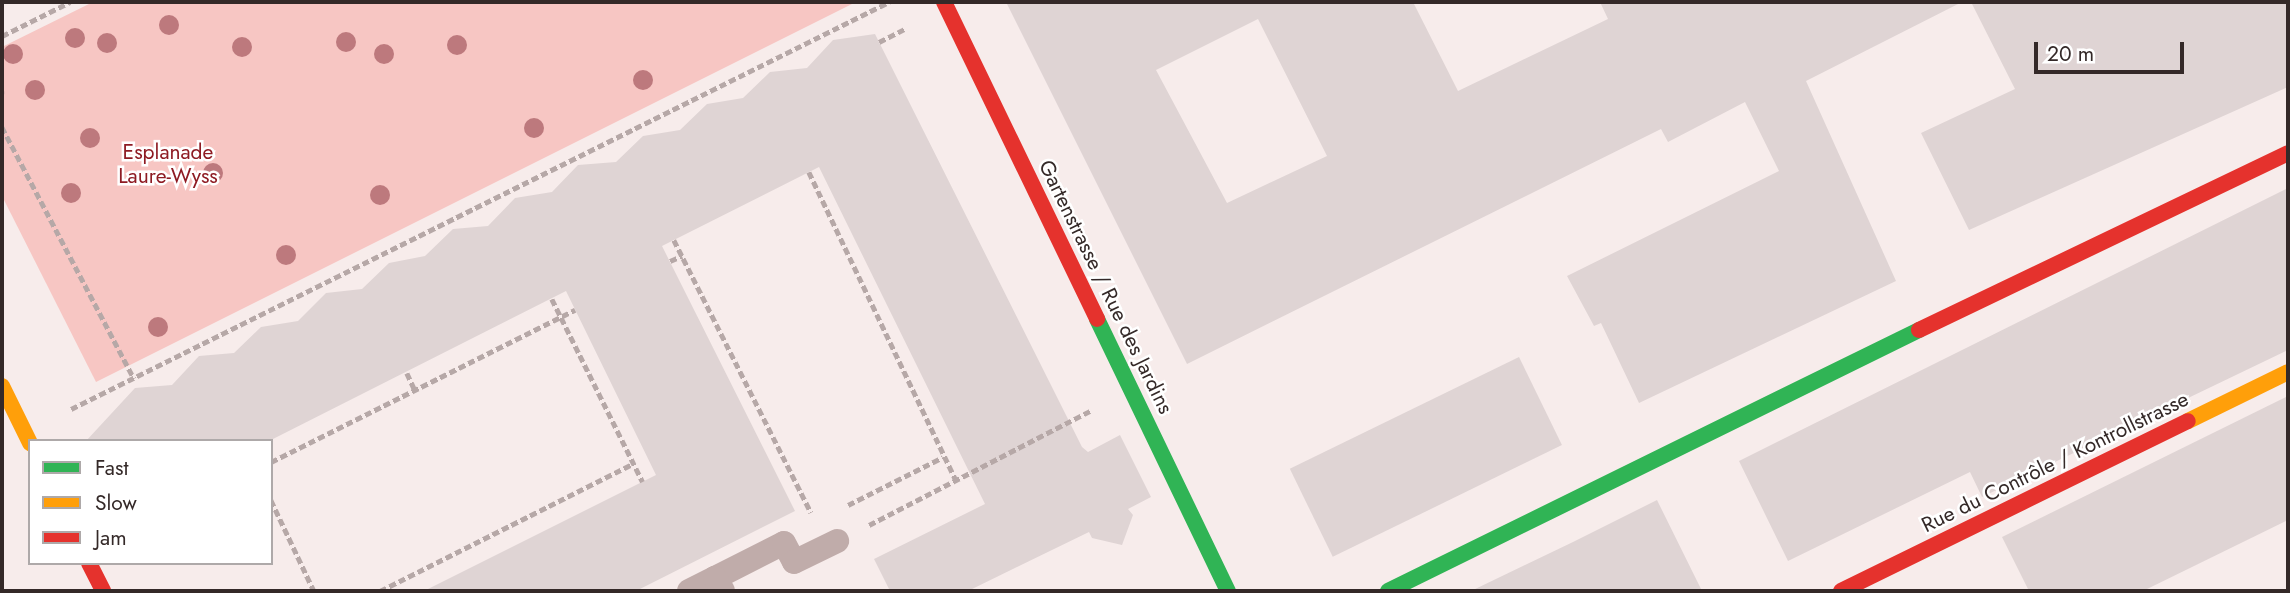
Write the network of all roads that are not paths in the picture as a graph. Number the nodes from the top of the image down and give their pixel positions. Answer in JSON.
{"nodes":[{"id":1,"x":944,"y":2,"type":"edge"},
{"id":2,"x":2288,"y":153,"type":"edge"},
{"id":3,"x":2288,"y":372,"type":"edge"},
{"id":4,"x":2,"y":386,"type":"edge"},
{"id":5,"x":28,"y":439,"type":"edge"},
{"id":6,"x":837,"y":541,"type":"road end"},
{"id":7,"x":90,"y":565,"type":"edge"},
{"id":8,"x":719,"y":585,"type":"edge"},
{"id":9,"x":103,"y":591,"type":"edge"},
{"id":10,"x":689,"y":591,"type":"edge"},
{"id":11,"x":1228,"y":591,"type":"edge"},
{"id":12,"x":1388,"y":591,"type":"edge"},
{"id":13,"x":1841,"y":591,"type":"edge"}],
"edges":[{"from":1,"to":11,"type":"street","name":"Gartenstrasse / Rue des Jardins"},
{"from":2,"to":12,"type":"street"},
{"from":3,"to":13,"type":"street","name":"Rue du Contrôle / Kontrollstrasse"},
{"from":4,"to":5,"type":"street"},
{"from":6,"to":8,"type":"lane"},
{"from":7,"to":9,"type":"street"},
{"from":8,"to":10,"type":"lane"}]}
